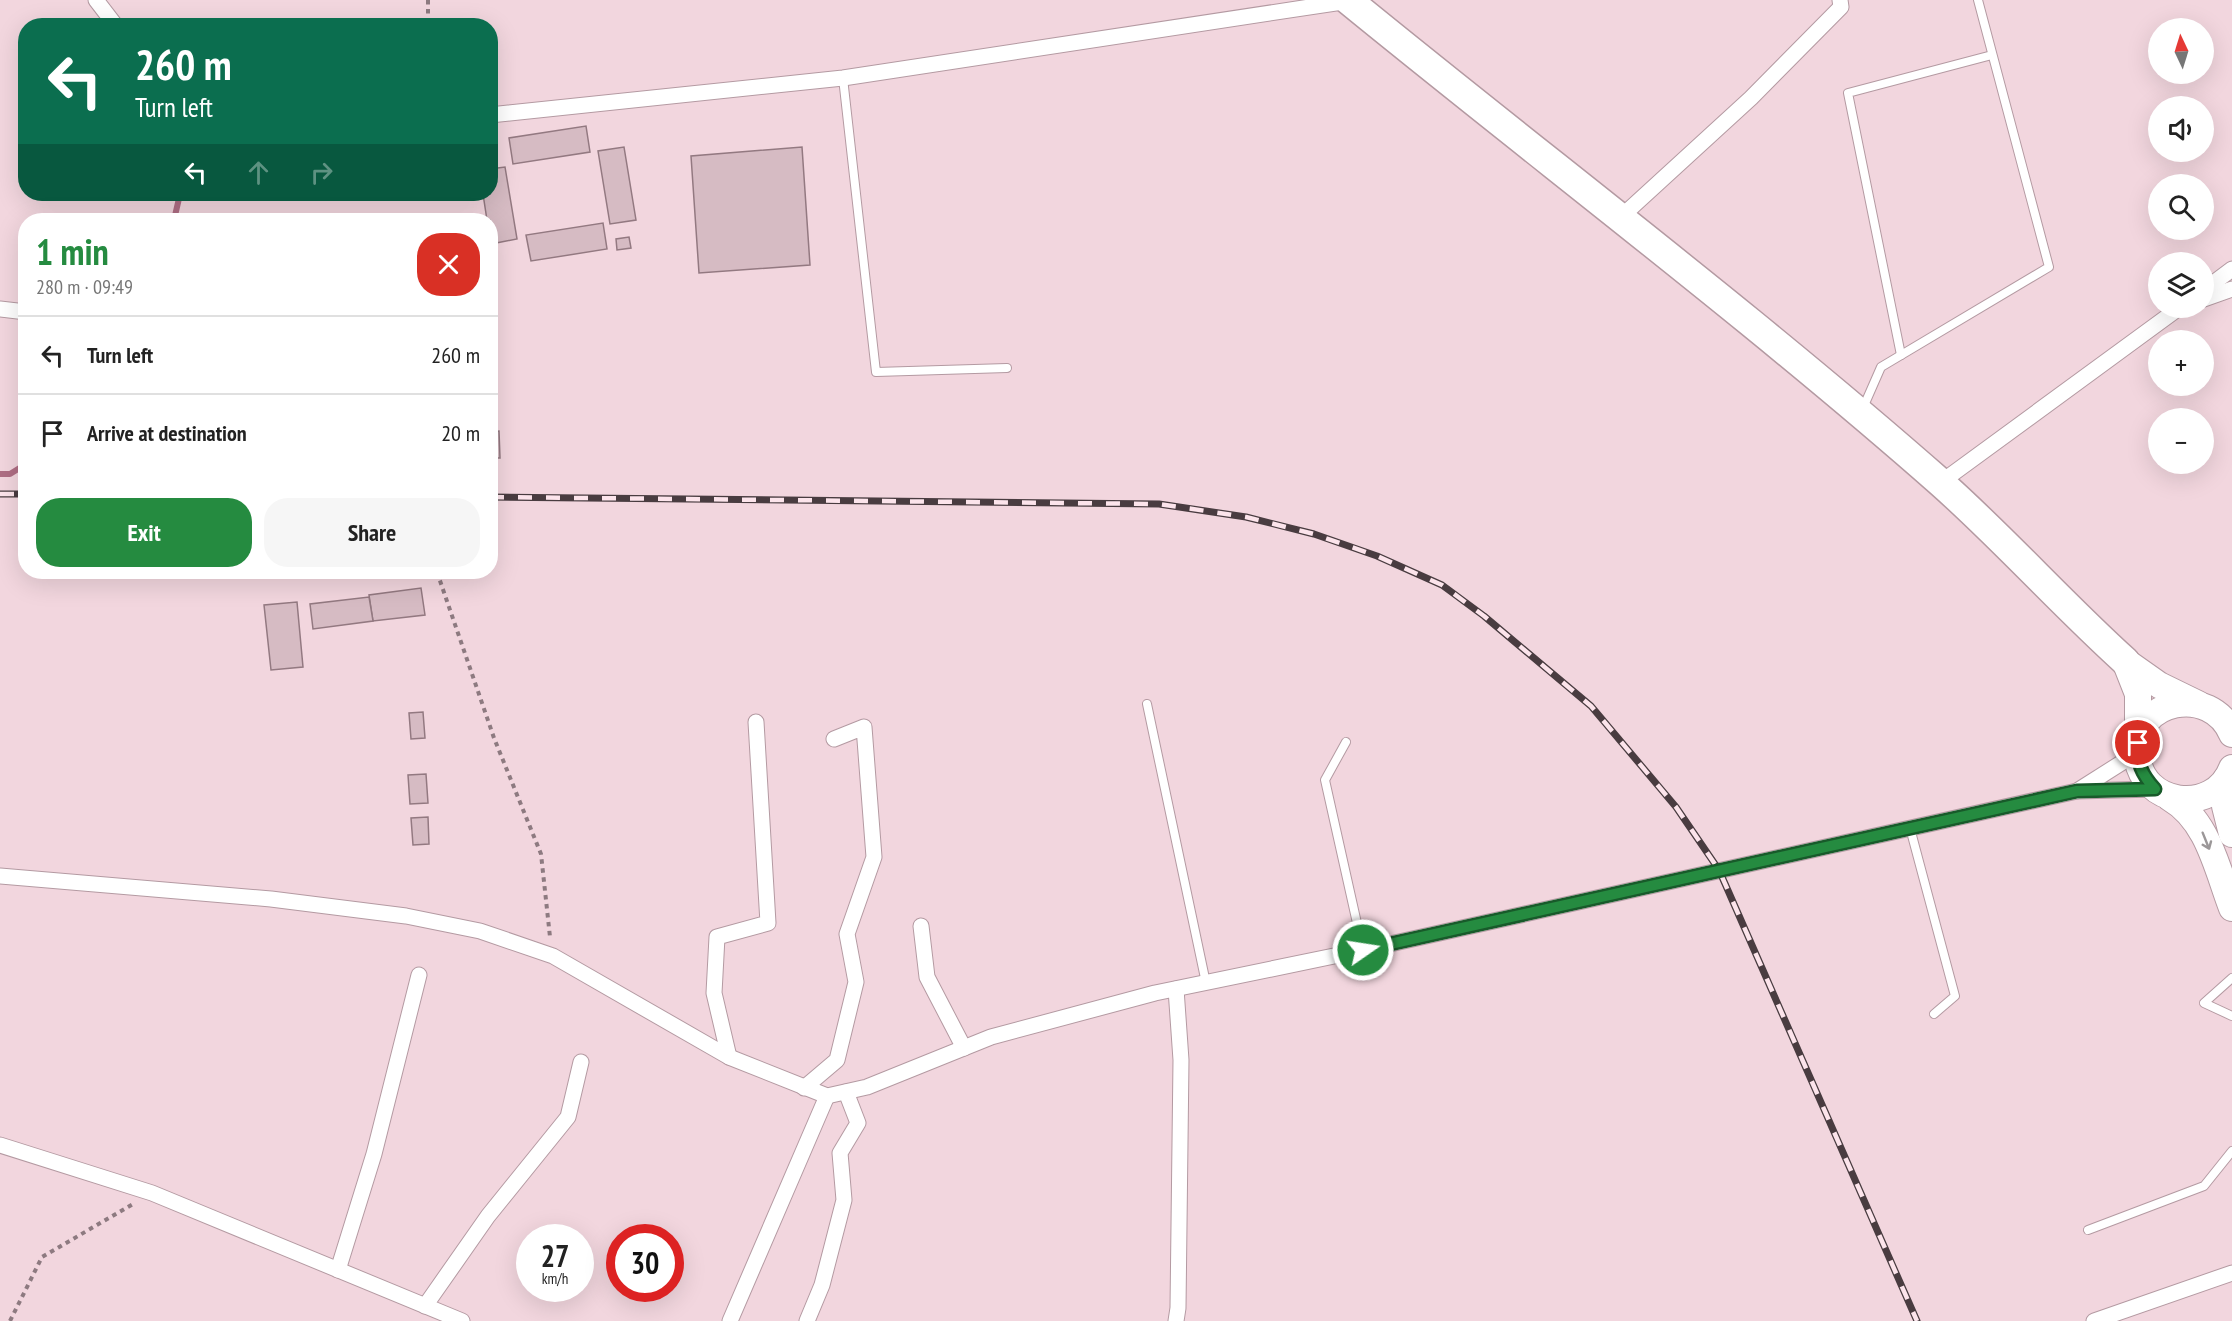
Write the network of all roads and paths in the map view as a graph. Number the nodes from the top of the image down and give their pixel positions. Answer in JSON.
{"nodes":[{"id":1,"x":96,"y":0,"type":"edge"},
{"id":2,"x":428,"y":0,"type":"edge"},
{"id":3,"x":1348,"y":0,"type":"edge"},
{"id":4,"x":1978,"y":0,"type":"edge"},
{"id":5,"x":1839,"y":2,"type":"edge"},
{"id":6,"x":110,"y":18,"type":"edge"},
{"id":7,"x":428,"y":18,"type":"edge"},
{"id":8,"x":1992,"y":55,"type":"junction"},
{"id":9,"x":843,"y":78,"type":"junction"},
{"id":10,"x":498,"y":114,"type":"edge"},
{"id":11,"x":1621,"y":217,"type":"junction"},
{"id":12,"x":2232,"y":269,"type":"edge"},
{"id":13,"x":2214,"y":282,"type":"edge"},
{"id":14,"x":2232,"y":289,"type":"edge"},
{"id":15,"x":2214,"y":295,"type":"edge"},
{"id":16,"x":0,"y":309,"type":"edge"},
{"id":17,"x":18,"y":311,"type":"edge"},
{"id":18,"x":2165,"y":318,"type":"edge"},
{"id":19,"x":1901,"y":355,"type":"junction"},
{"id":20,"x":1007,"y":368,"type":"dead end"},
{"id":21,"x":1860,"y":415,"type":"junction"},
{"id":22,"x":1941,"y":483,"type":"junction"},
{"id":23,"x":439,"y":579,"type":"edge"},
{"id":24,"x":2126,"y":662,"type":"junction"},
{"id":25,"x":1147,"y":704,"type":"dead end"},
{"id":26,"x":2199,"y":704,"type":"junction"},
{"id":27,"x":756,"y":722,"type":"dead end"},
{"id":28,"x":2230,"y":726,"type":"edge"},
{"id":29,"x":834,"y":739,"type":"dead end"},
{"id":30,"x":1346,"y":742,"type":"dead end"},
{"id":31,"x":2137,"y":748,"type":"junction"},
{"id":32,"x":2231,"y":772,"type":"edge"},
{"id":33,"x":2077,"y":791,"type":"junction"},
{"id":34,"x":2162,"y":793,"type":"junction"},
{"id":35,"x":1910,"y":828,"type":"junction"},
{"id":36,"x":2232,"y":834,"type":"edge"},
{"id":37,"x":0,"y":876,"type":"edge"},
{"id":38,"x":2232,"y":908,"type":"edge"},
{"id":39,"x":921,"y":926,"type":"dead end"},
{"id":40,"x":1363,"y":950,"type":"junction"},
{"id":41,"x":553,"y":956,"type":"junction"},
{"id":42,"x":419,"y":975,"type":"dead end"},
{"id":43,"x":2232,"y":978,"type":"edge"},
{"id":44,"x":1206,"y":983,"type":"junction"},
{"id":45,"x":1176,"y":989,"type":"junction"},
{"id":46,"x":1934,"y":1014,"type":"dead end"},
{"id":47,"x":2232,"y":1016,"type":"edge"},
{"id":48,"x":964,"y":1048,"type":"junction"},
{"id":49,"x":729,"y":1057,"type":"junction"},
{"id":50,"x":581,"y":1062,"type":"dead end"},
{"id":51,"x":804,"y":1088,"type":"junction"},
{"id":52,"x":846,"y":1092,"type":"junction"},
{"id":53,"x":826,"y":1096,"type":"junction"},
{"id":54,"x":0,"y":1145,"type":"edge"},
{"id":55,"x":2232,"y":1151,"type":"edge"},
{"id":56,"x":152,"y":1193,"type":"junction"},
{"id":57,"x":2088,"y":1230,"type":"dead end"},
{"id":58,"x":338,"y":1270,"type":"junction"},
{"id":59,"x":2232,"y":1273,"type":"edge"},
{"id":60,"x":425,"y":1306,"type":"junction"},
{"id":61,"x":10,"y":1321,"type":"edge"},
{"id":62,"x":462,"y":1321,"type":"edge"},
{"id":63,"x":730,"y":1321,"type":"edge"},
{"id":64,"x":807,"y":1321,"type":"edge"},
{"id":65,"x":1176,"y":1321,"type":"edge"},
{"id":66,"x":2094,"y":1321,"type":"edge"}],
"edges":[{"from":1,"to":6,"type":"street"},
{"from":2,"to":7,"type":"path"},
{"from":3,"to":9,"type":"street"},
{"from":3,"to":11,"type":"highway"},
{"from":4,"to":8,"type":"lane"},
{"from":5,"to":11,"type":"street"},
{"from":8,"to":19,"type":"lane"},
{"from":8,"to":19,"type":"lane"},
{"from":9,"to":10,"type":"street"},
{"from":9,"to":20,"type":"lane"},
{"from":11,"to":21,"type":"highway"},
{"from":12,"to":13,"type":"street"},
{"from":14,"to":15,"type":"street"},
{"from":16,"to":17,"type":"street"},
{"from":18,"to":22,"type":"street"},
{"from":19,"to":21,"type":"lane"},
{"from":21,"to":22,"type":"highway"},
{"from":22,"to":24,"type":"highway"},
{"from":23,"to":41,"type":"path"},
{"from":24,"to":26,"type":"main road"},
{"from":24,"to":31,"type":"main road"},
{"from":25,"to":44,"type":"lane"},
{"from":26,"to":28,"type":"main road"},
{"from":26,"to":31,"type":"main road"},
{"from":27,"to":49,"type":"street"},
{"from":29,"to":51,"type":"street"},
{"from":30,"to":40,"type":"lane"},
{"from":31,"to":33,"type":"street"},
{"from":31,"to":34,"type":"main road"},
{"from":32,"to":34,"type":"main road"},
{"from":32,"to":36,"type":"main road"},
{"from":33,"to":34,"type":"street"},
{"from":33,"to":35,"type":"street"},
{"from":34,"to":38,"type":"main road","one_way":true},
{"from":35,"to":40,"type":"street"},
{"from":35,"to":46,"type":"lane"},
{"from":37,"to":41,"type":"street"},
{"from":39,"to":48,"type":"street"},
{"from":40,"to":44,"type":"street"},
{"from":41,"to":49,"type":"street"},
{"from":42,"to":58,"type":"street"},
{"from":43,"to":47,"type":"lane"},
{"from":44,"to":45,"type":"street"},
{"from":45,"to":48,"type":"street"},
{"from":45,"to":65,"type":"street"},
{"from":48,"to":52,"type":"street"},
{"from":49,"to":51,"type":"street"},
{"from":50,"to":60,"type":"street"},
{"from":51,"to":53,"type":"street"},
{"from":52,"to":53,"type":"street"},
{"from":52,"to":64,"type":"street"},
{"from":53,"to":63,"type":"street"},
{"from":54,"to":56,"type":"street"},
{"from":55,"to":57,"type":"lane"},
{"from":56,"to":58,"type":"street"},
{"from":56,"to":61,"type":"path"},
{"from":58,"to":60,"type":"street"},
{"from":59,"to":66,"type":"street"},
{"from":60,"to":62,"type":"street"}]}
